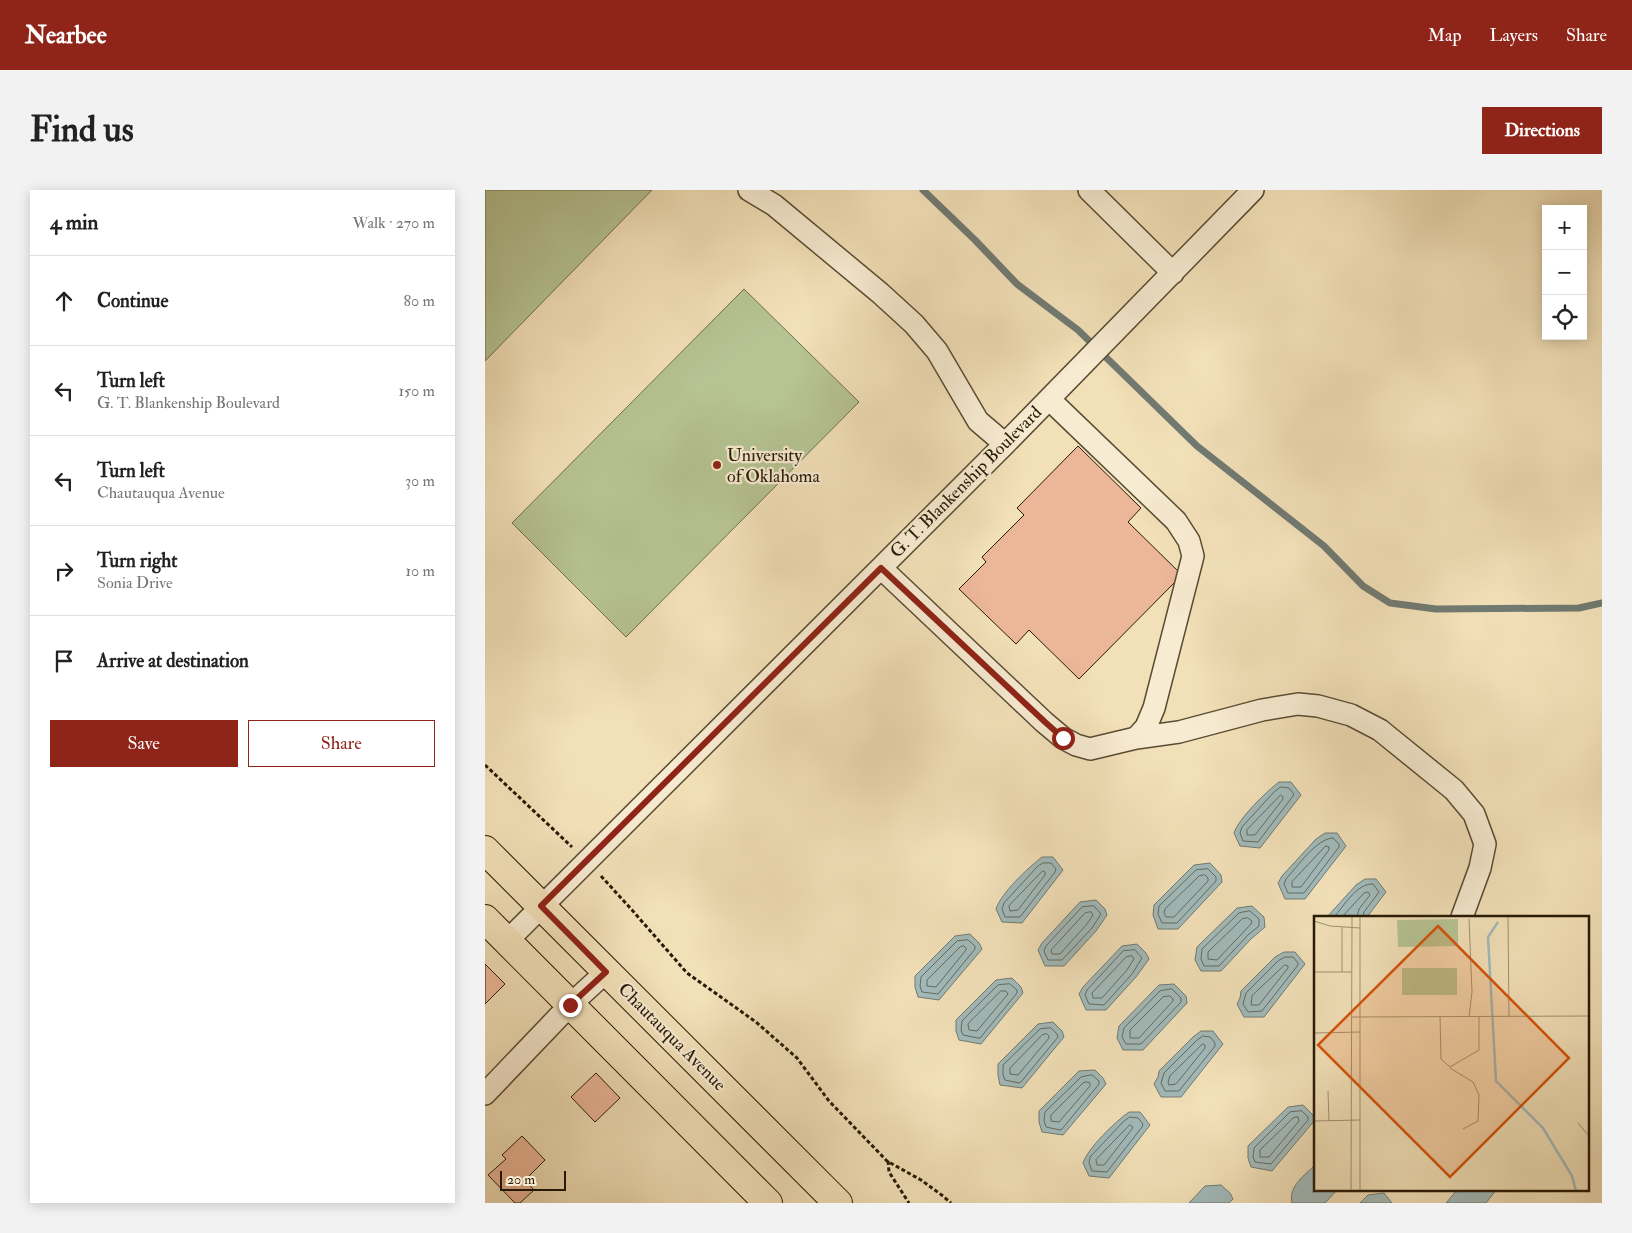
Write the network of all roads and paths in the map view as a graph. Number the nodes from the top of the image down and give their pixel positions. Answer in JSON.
{"nodes":[{"id":1,"x":749,"y":190,"type":"edge"},
{"id":2,"x":1089,"y":190,"type":"edge"},
{"id":3,"x":1253,"y":190,"type":"edge"},
{"id":4,"x":1173,"y":273,"type":"junction"},
{"id":5,"x":1049,"y":399,"type":"junction"},
{"id":6,"x":1005,"y":444,"type":"junction"},
{"id":7,"x":881,"y":568,"type":"junction"},
{"id":8,"x":1136,"y":738,"type":"junction"},
{"id":9,"x":485,"y":765,"type":"edge"},
{"id":10,"x":485,"y":850,"type":"edge"},
{"id":11,"x":587,"y":862,"type":"junction"},
{"id":12,"x":541,"y":906,"type":"junction"},
{"id":13,"x":1462,"y":916,"type":"edge"},
{"id":14,"x":485,"y":919,"type":"edge"},
{"id":15,"x":507,"y":941,"type":"junction"},
{"id":16,"x":606,"y":972,"type":"junction"},
{"id":17,"x":570,"y":1005,"type":"junction"},
{"id":18,"x":485,"y":1094,"type":"edge"},
{"id":19,"x":887,"y":1161,"type":"junction"},
{"id":20,"x":768,"y":1203,"type":"edge"},
{"id":21,"x":838,"y":1203,"type":"edge"},
{"id":22,"x":909,"y":1203,"type":"edge"},
{"id":23,"x":951,"y":1203,"type":"edge"}],
"edges":[{"from":1,"to":6,"type":"street"},
{"from":2,"to":4,"type":"street"},
{"from":3,"to":4,"type":"street","name":"G. T. Blankenship Boulevard"},
{"from":4,"to":5,"type":"street","name":"G. T. Blankenship Boulevard"},
{"from":5,"to":6,"type":"street","name":"G. T. Blankenship Boulevard"},
{"from":5,"to":8,"type":"street"},
{"from":6,"to":7,"type":"street","name":"G. T. Blankenship Boulevard"},
{"from":7,"to":8,"type":"street"},
{"from":7,"to":11,"type":"street","name":"G. T. Blankenship Boulevard"},
{"from":8,"to":13,"type":"street"},
{"from":9,"to":11,"type":"path"},
{"from":10,"to":12,"type":"main road","name":"Chautauqua Avenue"},
{"from":11,"to":12,"type":"street","name":"G. T. Blankenship Boulevard"},
{"from":11,"to":19,"type":"path"},
{"from":12,"to":15,"type":"street","name":"G. T. Blankenship Boulevard"},
{"from":12,"to":16,"type":"main road","name":"Chautauqua Avenue"},
{"from":14,"to":15,"type":"main road"},
{"from":15,"to":17,"type":"main road"},
{"from":16,"to":17,"type":"street"},
{"from":16,"to":21,"type":"main road","name":"Chautauqua Avenue"},
{"from":17,"to":18,"type":"street"},
{"from":17,"to":20,"type":"main road"},
{"from":19,"to":22,"type":"path"},
{"from":19,"to":23,"type":"path"}]}
